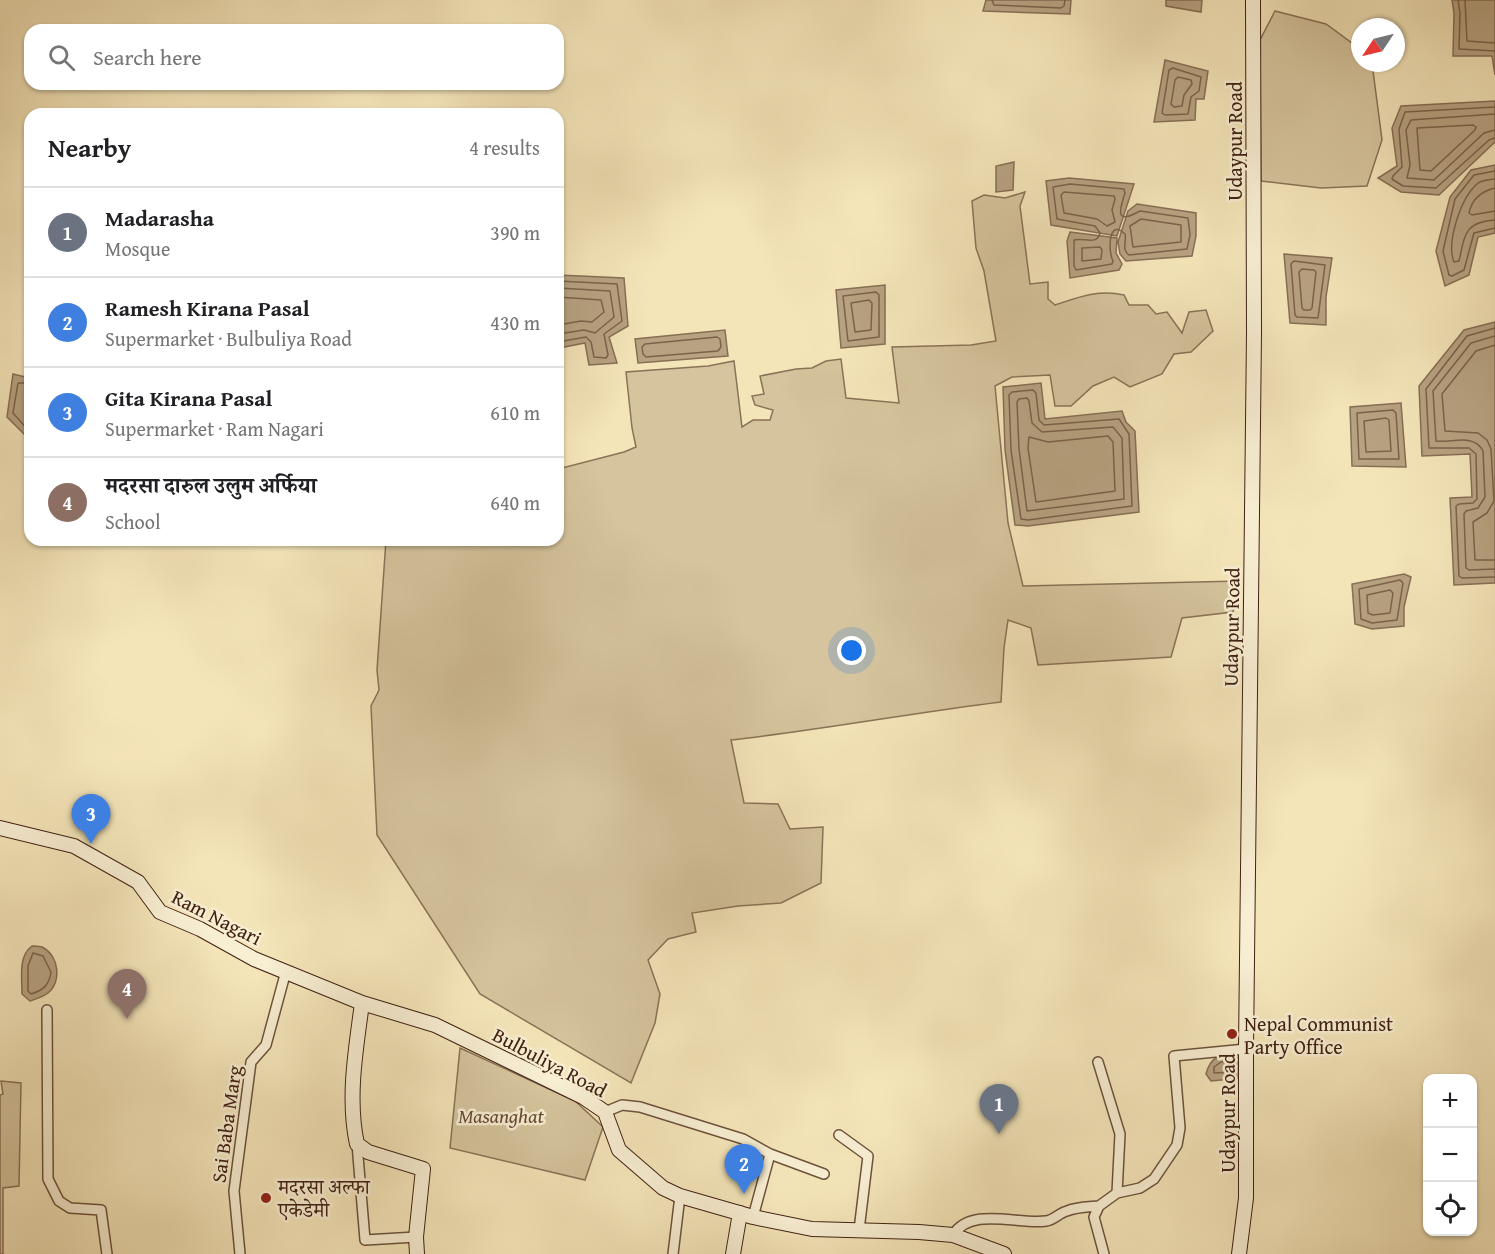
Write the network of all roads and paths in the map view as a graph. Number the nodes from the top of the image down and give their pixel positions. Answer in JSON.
{"nodes":[{"id":1,"x":1253,"y":0,"type":"edge"},
{"id":2,"x":0,"y":828,"type":"edge"},
{"id":3,"x":286,"y":971,"type":"junction"},
{"id":4,"x":362,"y":1003,"type":"junction"},
{"id":5,"x":47,"y":1010,"type":"dead end"},
{"id":6,"x":1246,"y":1049,"type":"junction"},
{"id":7,"x":1098,"y":1062,"type":"dead end"},
{"id":8,"x":605,"y":1112,"type":"junction"},
{"id":9,"x":839,"y":1135,"type":"dead end"},
{"id":10,"x":357,"y":1144,"type":"junction"},
{"id":11,"x":770,"y":1154,"type":"junction"},
{"id":12,"x":824,"y":1174,"type":"dead end"},
{"id":13,"x":1118,"y":1193,"type":"junction"},
{"id":14,"x":680,"y":1196,"type":"junction"},
{"id":15,"x":1099,"y":1206,"type":"junction"},
{"id":16,"x":746,"y":1215,"type":"junction"},
{"id":17,"x":859,"y":1230,"type":"junction"},
{"id":18,"x":953,"y":1235,"type":"junction"},
{"id":19,"x":416,"y":1237,"type":"junction"},
{"id":20,"x":106,"y":1254,"type":"edge"},
{"id":21,"x":240,"y":1254,"type":"edge"},
{"id":22,"x":417,"y":1254,"type":"edge"},
{"id":23,"x":673,"y":1254,"type":"edge"},
{"id":24,"x":733,"y":1254,"type":"edge"},
{"id":25,"x":1004,"y":1254,"type":"edge"},
{"id":26,"x":1104,"y":1254,"type":"edge"},
{"id":27,"x":1239,"y":1254,"type":"edge"}],
"edges":[{"from":1,"to":6,"type":"main road","name":"Udaypur Road"},
{"from":2,"to":3,"type":"main road","name":"Ram Nagari"},
{"from":3,"to":4,"type":"main road","name":"Ram Nagari"},
{"from":3,"to":21,"type":"street","name":"Sai Baba Marg"},
{"from":4,"to":8,"type":"main road","name":"Bulbuliya Road"},
{"from":4,"to":10,"type":"main road"},
{"from":5,"to":20,"type":"street"},
{"from":6,"to":13,"type":"street"},
{"from":6,"to":27,"type":"main road","name":"Udaypur Road"},
{"from":7,"to":13,"type":"street"},
{"from":8,"to":11,"type":"street"},
{"from":8,"to":14,"type":"main road","name":"Bulbuliya Road"},
{"from":9,"to":17,"type":"street"},
{"from":10,"to":19,"type":"main road"},
{"from":10,"to":19,"type":"street"},
{"from":11,"to":12,"type":"street"},
{"from":11,"to":16,"type":"street"},
{"from":13,"to":15,"type":"street"},
{"from":14,"to":16,"type":"main road","name":"Bulbuliya Road"},
{"from":14,"to":23,"type":"street"},
{"from":15,"to":18,"type":"street"},
{"from":15,"to":26,"type":"street"},
{"from":16,"to":17,"type":"main road","name":"Bulbuliya Road"},
{"from":16,"to":24,"type":"main road"},
{"from":17,"to":18,"type":"main road","name":"Bulbuliya Road"},
{"from":18,"to":25,"type":"main road","name":"Bulbuliya Road"},
{"from":19,"to":22,"type":"main road"}]}
